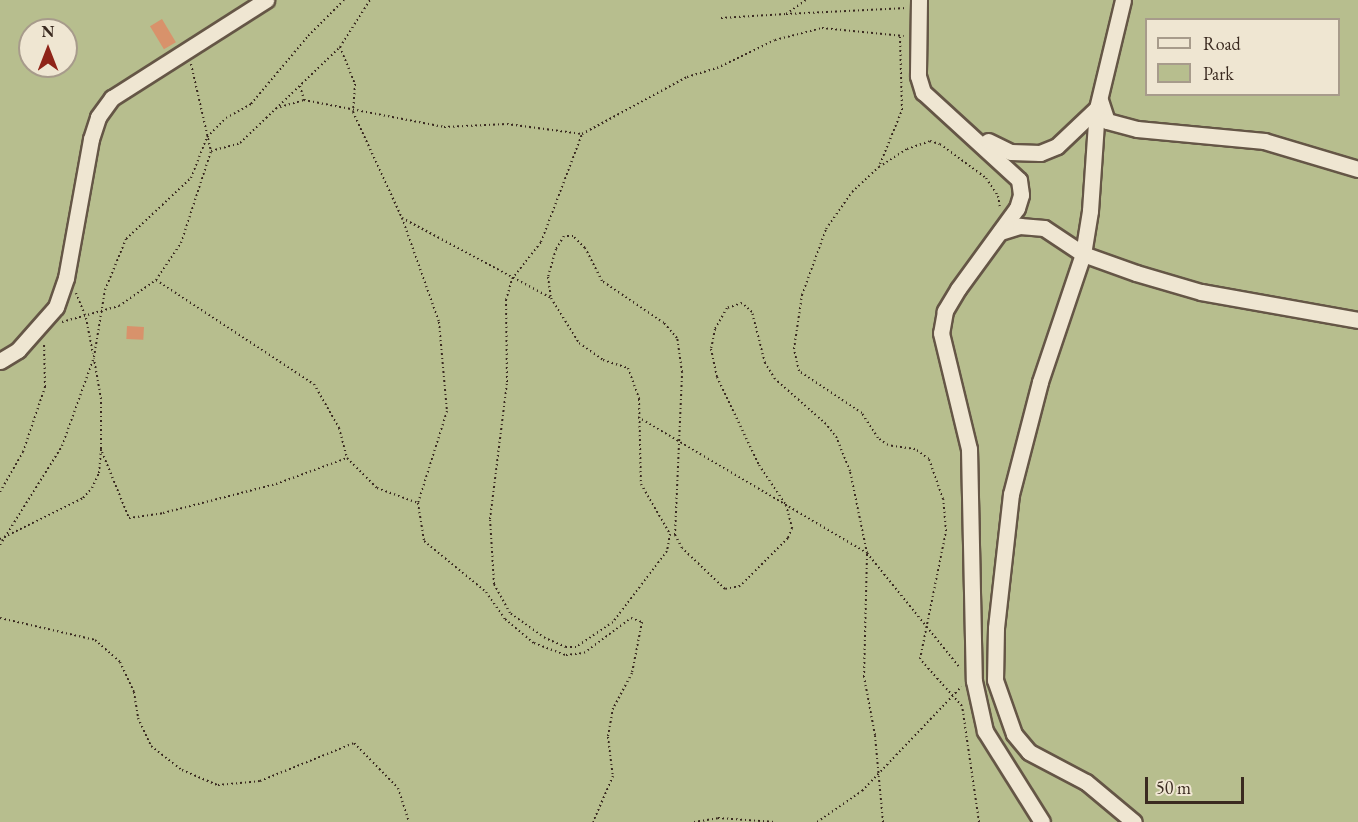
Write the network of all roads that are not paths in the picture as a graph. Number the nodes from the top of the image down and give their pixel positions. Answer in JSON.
{"nodes":[{"id":1,"x":266,"y":0,"type":"edge"},
{"id":2,"x":1123,"y":0,"type":"edge"},
{"id":3,"x":919,"y":4,"type":"edge"},
{"id":4,"x":1098,"y":103,"type":"junction"},
{"id":5,"x":972,"y":133,"type":"junction"},
{"id":6,"x":1358,"y":169,"type":"edge"},
{"id":7,"x":1000,"y":232,"type":"junction"},
{"id":8,"x":1083,"y":254,"type":"junction"},
{"id":9,"x":1358,"y":320,"type":"edge"},
{"id":10,"x":0,"y":361,"type":"edge"},
{"id":11,"x":1042,"y":822,"type":"edge"},
{"id":12,"x":1134,"y":822,"type":"edge"}],
"edges":[{"from":1,"to":10,"type":"street"},
{"from":2,"to":4,"type":"street"},
{"from":3,"to":5,"type":"street"},
{"from":4,"to":5,"type":"street"},
{"from":4,"to":6,"type":"street"},
{"from":4,"to":8,"type":"street"},
{"from":5,"to":7,"type":"street"},
{"from":7,"to":8,"type":"street"},
{"from":7,"to":11,"type":"street"},
{"from":8,"to":9,"type":"street"},
{"from":8,"to":12,"type":"street"}]}
